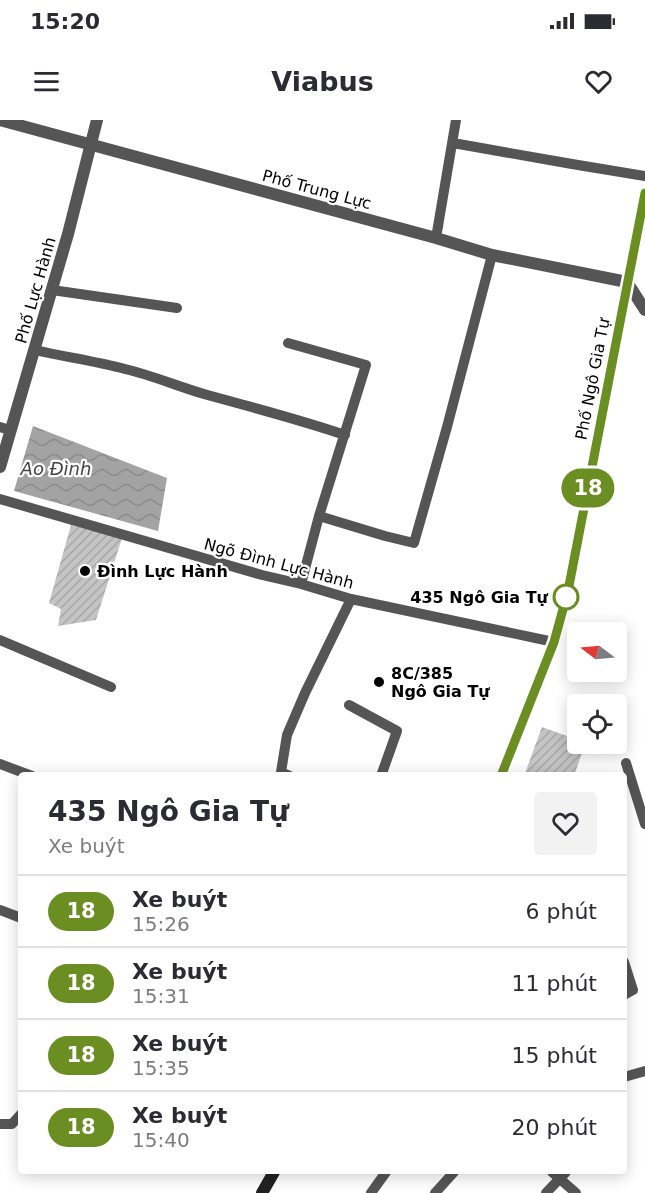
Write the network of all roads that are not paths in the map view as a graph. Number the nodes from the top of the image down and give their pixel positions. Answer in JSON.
{"nodes":[{"id":1,"x":0,"y":120,"type":"edge"},
{"id":2,"x":97,"y":120,"type":"edge"},
{"id":3,"x":456,"y":120,"type":"edge"},
{"id":4,"x":453,"y":143,"type":"junction"},
{"id":5,"x":91,"y":144,"type":"junction"},
{"id":6,"x":645,"y":176,"type":"edge"},
{"id":7,"x":645,"y":193,"type":"edge"},
{"id":8,"x":436,"y":238,"type":"junction"},
{"id":9,"x":492,"y":255,"type":"junction"},
{"id":10,"x":627,"y":282,"type":"junction"},
{"id":11,"x":52,"y":290,"type":"junction"},
{"id":12,"x":177,"y":308,"type":"dead end"},
{"id":13,"x":645,"y":310,"type":"edge"},
{"id":14,"x":288,"y":344,"type":"dead end"},
{"id":15,"x":35,"y":350,"type":"junction"},
{"id":16,"x":5,"y":429,"type":"edge"},
{"id":17,"x":345,"y":435,"type":"junction"},
{"id":18,"x":0,"y":467,"type":"edge"},
{"id":19,"x":0,"y":500,"type":"edge"},
{"id":20,"x":319,"y":516,"type":"junction"},
{"id":21,"x":301,"y":584,"type":"junction"},
{"id":22,"x":351,"y":599,"type":"junction"},
{"id":23,"x":0,"y":640,"type":"edge"},
{"id":24,"x":554,"y":642,"type":"junction"},
{"id":25,"x":111,"y":687,"type":"dead end"},
{"id":26,"x":349,"y":705,"type":"dead end"},
{"id":27,"x":626,"y":763,"type":"dead end"},
{"id":28,"x":0,"y":764,"type":"edge"},
{"id":29,"x":21,"y":772,"type":"edge"},
{"id":30,"x":281,"y":772,"type":"edge"},
{"id":31,"x":382,"y":772,"type":"edge"},
{"id":32,"x":503,"y":772,"type":"edge"},
{"id":33,"x":645,"y":824,"type":"edge"},
{"id":34,"x":0,"y":910,"type":"edge"},
{"id":35,"x":18,"y":917,"type":"edge"},
{"id":36,"x":627,"y":971,"type":"edge"},
{"id":37,"x":627,"y":993,"type":"edge"},
{"id":38,"x":645,"y":1071,"type":"edge"},
{"id":39,"x":627,"y":1076,"type":"edge"},
{"id":40,"x":18,"y":1117,"type":"edge"},
{"id":41,"x":0,"y":1124,"type":"edge"},
{"id":42,"x":273,"y":1174,"type":"edge"},
{"id":43,"x":385,"y":1174,"type":"edge"},
{"id":44,"x":452,"y":1174,"type":"edge"},
{"id":45,"x":559,"y":1174,"type":"edge"},
{"id":46,"x":262,"y":1193,"type":"edge"},
{"id":47,"x":371,"y":1193,"type":"edge"},
{"id":48,"x":435,"y":1193,"type":"edge"},
{"id":49,"x":546,"y":1193,"type":"edge"},
{"id":50,"x":576,"y":1193,"type":"edge"}],
"edges":[{"from":1,"to":5,"type":"street","name":"Phố Trung Lực"},
{"from":2,"to":5,"type":"street","name":"Phố Lực Hành"},
{"from":3,"to":4,"type":"lane"},
{"from":4,"to":6,"type":"lane"},
{"from":4,"to":8,"type":"lane"},
{"from":5,"to":8,"type":"street","name":"Phố Trung Lực"},
{"from":5,"to":11,"type":"street","name":"Phố Lực Hành"},
{"from":7,"to":10,"type":"main road","name":"Phố Ngô Gia Tự"},
{"from":8,"to":9,"type":"street","name":"Phố Trung Lực"},
{"from":9,"to":10,"type":"street","name":"Phố Trung Lực"},
{"from":9,"to":20,"type":"lane"},
{"from":10,"to":13,"type":"street"},
{"from":10,"to":24,"type":"main road","name":"Phố Ngô Gia Tự"},
{"from":11,"to":12,"type":"lane"},
{"from":11,"to":15,"type":"street","name":"Phố Lực Hành"},
{"from":14,"to":17,"type":"lane"},
{"from":15,"to":16,"type":"street","name":"Phố Lực Hành"},
{"from":15,"to":17,"type":"lane"},
{"from":16,"to":18,"type":"street","name":"Phố Lực Hành"},
{"from":17,"to":20,"type":"lane"},
{"from":19,"to":21,"type":"lane","name":"Ngõ Đình Lực Hành"},
{"from":20,"to":21,"type":"lane"},
{"from":21,"to":22,"type":"lane","name":"Ngõ Đình Lực Hành"},
{"from":22,"to":24,"type":"lane","name":"Ngõ Đình Lực Hành"},
{"from":22,"to":30,"type":"lane"},
{"from":23,"to":25,"type":"lane"},
{"from":24,"to":32,"type":"main road","name":"Phố Ngô Gia Tự"},
{"from":26,"to":31,"type":"lane"},
{"from":27,"to":33,"type":"lane"},
{"from":28,"to":29,"type":"lane"},
{"from":34,"to":35,"type":"lane"},
{"from":36,"to":37,"type":"lane"},
{"from":38,"to":39,"type":"lane"},
{"from":40,"to":41,"type":"lane"},
{"from":42,"to":46,"type":"main road"},
{"from":43,"to":47,"type":"lane"},
{"from":44,"to":48,"type":"lane"},
{"from":45,"to":49,"type":"lane"},
{"from":45,"to":50,"type":"lane"}]}
